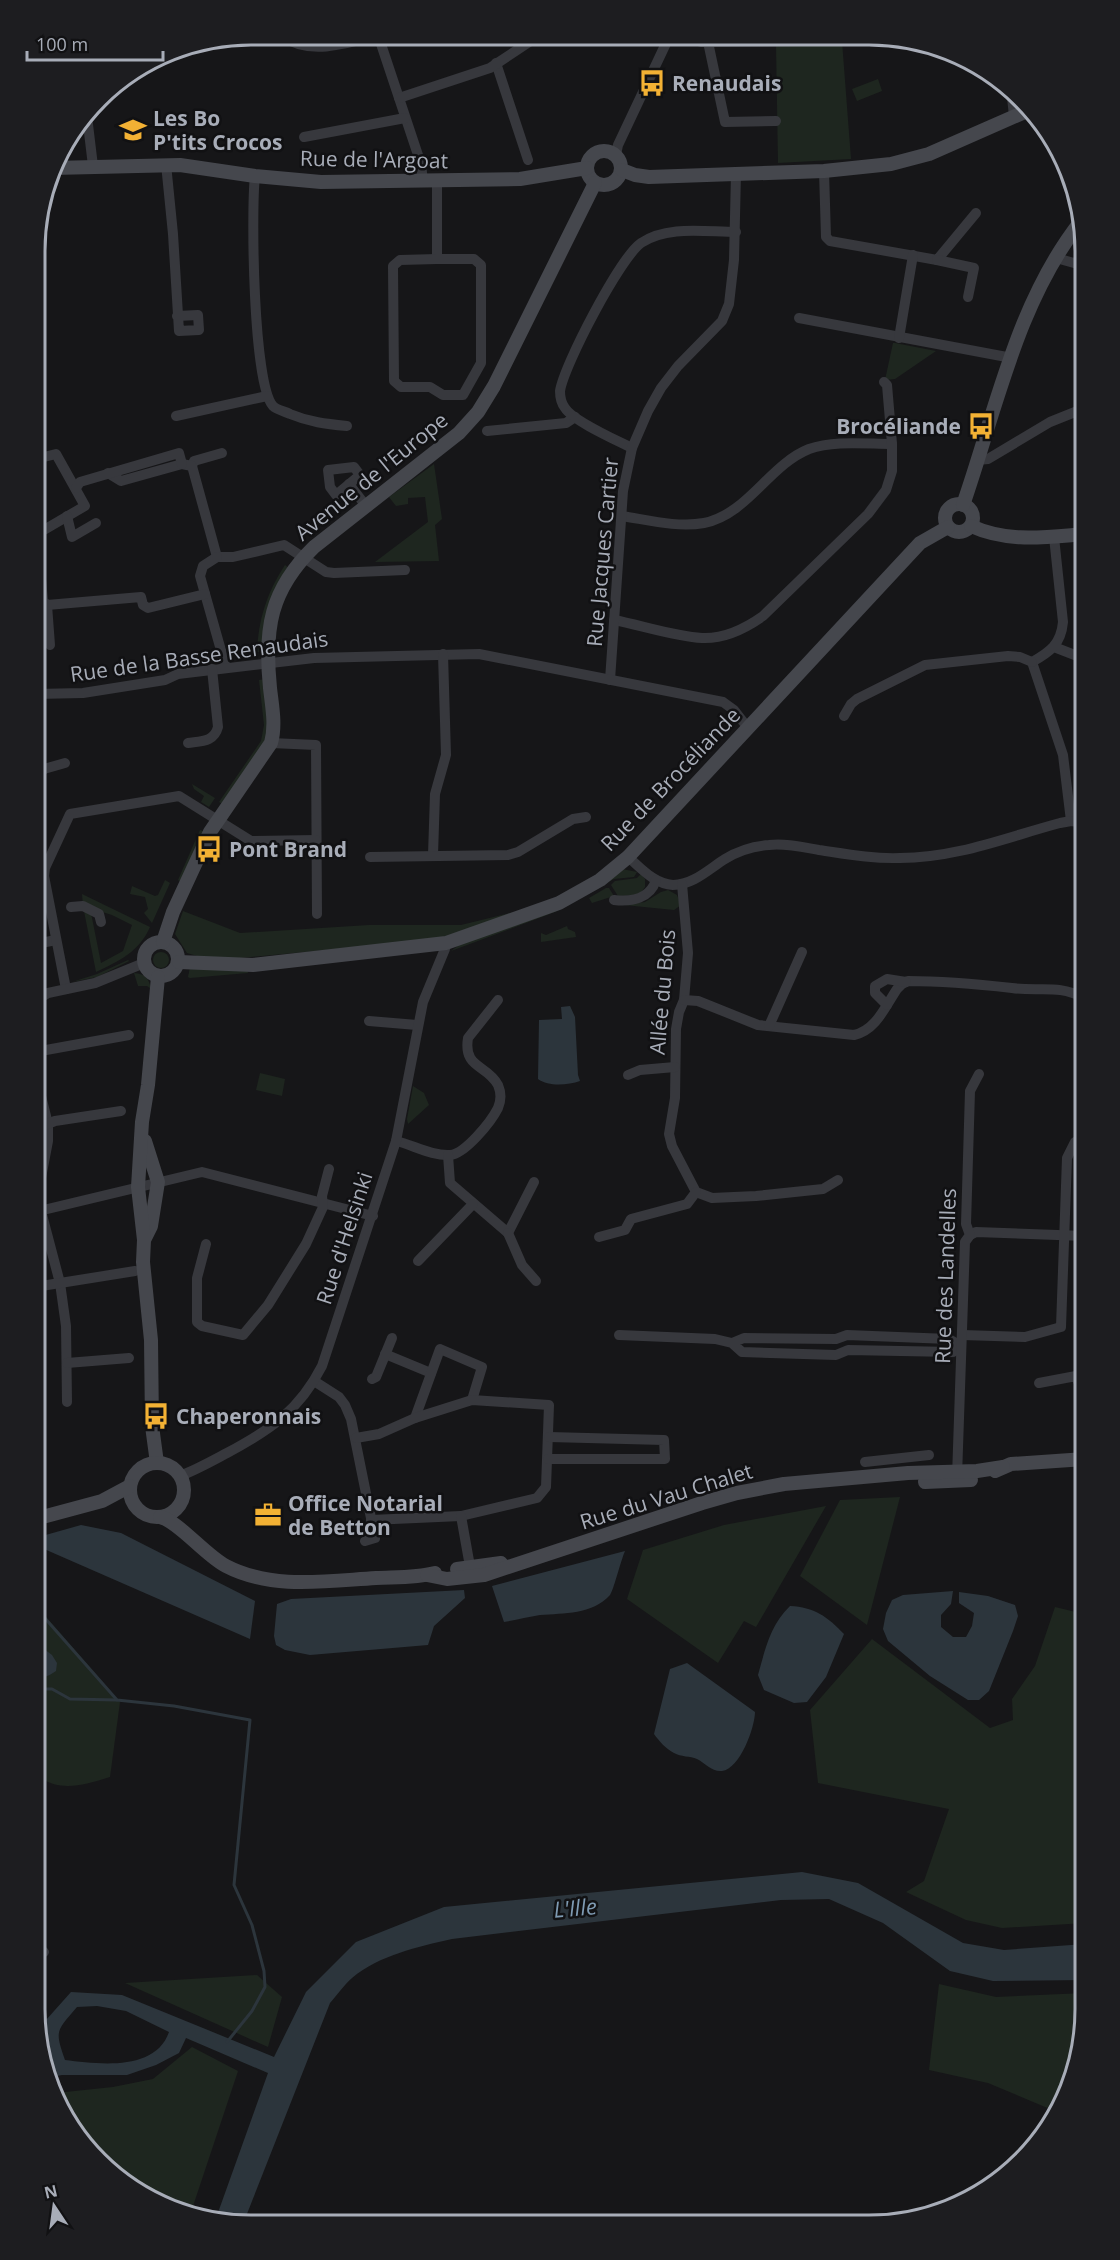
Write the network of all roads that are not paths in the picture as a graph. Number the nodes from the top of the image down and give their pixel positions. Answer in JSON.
{"nodes":[{"id":1,"x":300,"y":45,"type":"edge"},
{"id":2,"x":329,"y":45,"type":"edge"},
{"id":3,"x":381,"y":45,"type":"edge"},
{"id":4,"x":524,"y":45,"type":"edge"},
{"id":5,"x":665,"y":45,"type":"edge"},
{"id":6,"x":709,"y":45,"type":"edge"},
{"id":7,"x":496,"y":63,"type":"junction"},
{"id":8,"x":399,"y":98,"type":"junction"},
{"id":9,"x":1020,"y":114,"type":"edge"},
{"id":10,"x":405,"y":117,"type":"junction"},
{"id":11,"x":776,"y":121,"type":"dead end"},
{"id":12,"x":88,"y":126,"type":"edge"},
{"id":13,"x":304,"y":137,"type":"dead end"},
{"id":14,"x":616,"y":155,"type":"junction"},
{"id":15,"x":528,"y":160,"type":"dead end"},
{"id":16,"x":166,"y":164,"type":"junction"},
{"id":17,"x":93,"y":166,"type":"junction"},
{"id":18,"x":63,"y":167,"type":"edge"},
{"id":19,"x":587,"y":168,"type":"junction"},
{"id":20,"x":622,"y":170,"type":"junction"},
{"id":21,"x":824,"y":171,"type":"junction"},
{"id":22,"x":736,"y":173,"type":"junction"},
{"id":23,"x":255,"y":176,"type":"junction"},
{"id":24,"x":430,"y":181,"type":"junction"},
{"id":25,"x":595,"y":183,"type":"junction"},
{"id":26,"x":976,"y":213,"type":"dead end"},
{"id":27,"x":1074,"y":231,"type":"edge"},
{"id":28,"x":735,"y":232,"type":"junction"},
{"id":29,"x":914,"y":255,"type":"junction"},
{"id":30,"x":1056,"y":258,"type":"junction"},
{"id":31,"x":437,"y":259,"type":"junction"},
{"id":32,"x":937,"y":260,"type":"junction"},
{"id":33,"x":1075,"y":263,"type":"edge"},
{"id":34,"x":968,"y":297,"type":"dead end"},
{"id":35,"x":177,"y":316,"type":"dead end"},
{"id":36,"x":798,"y":318,"type":"dead end"},
{"id":37,"x":898,"y":338,"type":"junction"},
{"id":38,"x":1012,"y":358,"type":"junction"},
{"id":39,"x":884,"y":382,"type":"dead end"},
{"id":40,"x":267,"y":396,"type":"junction"},
{"id":41,"x":1075,"y":412,"type":"edge"},
{"id":42,"x":176,"y":416,"type":"dead end"},
{"id":43,"x":575,"y":417,"type":"junction"},
{"id":44,"x":347,"y":426,"type":"dead end"},
{"id":45,"x":487,"y":431,"type":"dead end"},
{"id":46,"x":892,"y":444,"type":"junction"},
{"id":47,"x":632,"y":448,"type":"junction"},
{"id":48,"x":222,"y":453,"type":"dead end"},
{"id":49,"x":45,"y":457,"type":"edge"},
{"id":50,"x":977,"y":460,"type":"junction"},
{"id":51,"x":187,"y":465,"type":"junction"},
{"id":52,"x":349,"y":484,"type":"dead end"},
{"id":53,"x":76,"y":488,"type":"junction"},
{"id":54,"x":963,"y":505,"type":"junction"},
{"id":55,"x":366,"y":506,"type":"junction"},
{"id":56,"x":67,"y":516,"type":"junction"},
{"id":57,"x":622,"y":516,"type":"junction"},
{"id":58,"x":96,"y":524,"type":"dead end"},
{"id":59,"x":971,"y":526,"type":"junction"},
{"id":60,"x":948,"y":527,"type":"junction"},
{"id":61,"x":45,"y":529,"type":"edge"},
{"id":62,"x":1075,"y":535,"type":"edge"},
{"id":63,"x":1054,"y":537,"type":"junction"},
{"id":64,"x":217,"y":557,"type":"junction"},
{"id":65,"x":303,"y":558,"type":"junction"},
{"id":66,"x":405,"y":570,"type":"dead end"},
{"id":67,"x":205,"y":594,"type":"junction"},
{"id":68,"x":47,"y":605,"type":"joint"},
{"id":69,"x":614,"y":620,"type":"junction"},
{"id":70,"x":50,"y":645,"type":"dead end"},
{"id":71,"x":1054,"y":647,"type":"junction"},
{"id":72,"x":443,"y":654,"type":"junction"},
{"id":73,"x":1075,"y":655,"type":"edge"},
{"id":74,"x":1032,"y":662,"type":"junction"},
{"id":75,"x":267,"y":664,"type":"junction"},
{"id":76,"x":226,"y":668,"type":"junction"},
{"id":77,"x":212,"y":669,"type":"junction"},
{"id":78,"x":610,"y":680,"type":"junction"},
{"id":79,"x":45,"y":694,"type":"edge"},
{"id":80,"x":844,"y":716,"type":"dead end"},
{"id":81,"x":748,"y":728,"type":"junction"},
{"id":82,"x":188,"y":743,"type":"dead end"},
{"id":83,"x":271,"y":743,"type":"junction"},
{"id":84,"x":65,"y":763,"type":"dead end"},
{"id":85,"x":45,"y":769,"type":"edge"},
{"id":86,"x":586,"y":817,"type":"dead end"},
{"id":87,"x":218,"y":820,"type":"junction"},
{"id":88,"x":1071,"y":821,"type":"junction"},
{"id":89,"x":1075,"y":822,"type":"edge"},
{"id":90,"x":316,"y":840,"type":"junction"},
{"id":91,"x":433,"y":855,"type":"junction"},
{"id":92,"x":370,"y":857,"type":"dead end"},
{"id":93,"x":628,"y":857,"type":"junction"},
{"id":94,"x":45,"y":868,"type":"edge"},
{"id":95,"x":656,"y":880,"type":"junction"},
{"id":96,"x":45,"y":881,"type":"edge"},
{"id":97,"x":682,"y":884,"type":"junction"},
{"id":98,"x":614,"y":900,"type":"dead end"},
{"id":99,"x":71,"y":907,"type":"dead end"},
{"id":100,"x":317,"y":914,"type":"dead end"},
{"id":101,"x":101,"y":922,"type":"dead end"},
{"id":102,"x":56,"y":940,"type":"junction"},
{"id":103,"x":45,"y":942,"type":"edge"},
{"id":104,"x":163,"y":942,"type":"junction"},
{"id":105,"x":446,"y":944,"type":"junction"},
{"id":106,"x":802,"y":952,"type":"dead end"},
{"id":107,"x":179,"y":962,"type":"junction"},
{"id":108,"x":144,"y":963,"type":"junction"},
{"id":109,"x":158,"y":977,"type":"junction"},
{"id":110,"x":906,"y":982,"type":"junction"},
{"id":111,"x":66,"y":989,"type":"junction"},
{"id":112,"x":1075,"y":993,"type":"edge"},
{"id":113,"x":45,"y":995,"type":"edge"},
{"id":114,"x":498,"y":1000,"type":"dead end"},
{"id":115,"x":684,"y":1000,"type":"junction"},
{"id":116,"x":887,"y":1005,"type":"junction"},
{"id":117,"x":369,"y":1021,"type":"dead end"},
{"id":118,"x":417,"y":1025,"type":"junction"},
{"id":119,"x":769,"y":1026,"type":"junction"},
{"id":120,"x":129,"y":1035,"type":"dead end"},
{"id":121,"x":45,"y":1050,"type":"edge"},
{"id":122,"x":675,"y":1067,"type":"junction"},
{"id":123,"x":979,"y":1074,"type":"dead end"},
{"id":124,"x":628,"y":1075,"type":"dead end"},
{"id":125,"x":121,"y":1111,"type":"dead end"},
{"id":126,"x":45,"y":1112,"type":"edge"},
{"id":127,"x":48,"y":1124,"type":"junction"},
{"id":128,"x":45,"y":1125,"type":"edge"},
{"id":129,"x":142,"y":1135,"type":"junction"},
{"id":130,"x":396,"y":1141,"type":"junction"},
{"id":131,"x":1075,"y":1142,"type":"dead end"},
{"id":132,"x":448,"y":1155,"type":"junction"},
{"id":133,"x":45,"y":1157,"type":"edge"},
{"id":134,"x":329,"y":1169,"type":"dead end"},
{"id":135,"x":838,"y":1180,"type":"dead end"},
{"id":136,"x":158,"y":1182,"type":"junction"},
{"id":137,"x":534,"y":1182,"type":"dead end"},
{"id":138,"x":138,"y":1187,"type":"junction"},
{"id":139,"x":696,"y":1192,"type":"junction"},
{"id":140,"x":322,"y":1202,"type":"junction"},
{"id":141,"x":473,"y":1204,"type":"junction"},
{"id":142,"x":45,"y":1209,"type":"edge"},
{"id":143,"x":373,"y":1216,"type":"junction"},
{"id":144,"x":508,"y":1233,"type":"junction"},
{"id":145,"x":45,"y":1234,"type":"edge"},
{"id":146,"x":970,"y":1235,"type":"junction"},
{"id":147,"x":1065,"y":1235,"type":"junction"},
{"id":148,"x":1075,"y":1236,"type":"edge"},
{"id":149,"x":599,"y":1237,"type":"dead end"},
{"id":150,"x":144,"y":1240,"type":"junction"},
{"id":151,"x":206,"y":1244,"type":"dead end"},
{"id":152,"x":418,"y":1261,"type":"dead end"},
{"id":153,"x":135,"y":1271,"type":"dead end"},
{"id":154,"x":536,"y":1281,"type":"dead end"},
{"id":155,"x":60,"y":1283,"type":"junction"},
{"id":156,"x":45,"y":1285,"type":"edge"},
{"id":157,"x":619,"y":1335,"type":"dead end"},
{"id":158,"x":847,"y":1335,"type":"junction"},
{"id":159,"x":392,"y":1338,"type":"dead end"},
{"id":160,"x":961,"y":1340,"type":"junction"},
{"id":161,"x":732,"y":1343,"type":"junction"},
{"id":162,"x":848,"y":1350,"type":"junction"},
{"id":163,"x":385,"y":1354,"type":"junction"},
{"id":164,"x":129,"y":1358,"type":"dead end"},
{"id":165,"x":67,"y":1363,"type":"junction"},
{"id":166,"x":430,"y":1373,"type":"junction"},
{"id":167,"x":1075,"y":1376,"type":"edge"},
{"id":168,"x":372,"y":1379,"type":"dead end"},
{"id":169,"x":314,"y":1381,"type":"junction"},
{"id":170,"x":1039,"y":1383,"type":"dead end"},
{"id":171,"x":472,"y":1400,"type":"junction"},
{"id":172,"x":67,"y":1402,"type":"dead end"},
{"id":173,"x":415,"y":1418,"type":"junction"},
{"id":174,"x":549,"y":1437,"type":"junction"},
{"id":175,"x":356,"y":1438,"type":"junction"},
{"id":176,"x":929,"y":1455,"type":"dead end"},
{"id":177,"x":548,"y":1459,"type":"junction"},
{"id":178,"x":890,"y":1459,"type":"junction"},
{"id":179,"x":1075,"y":1459,"type":"edge"},
{"id":180,"x":865,"y":1462,"type":"dead end"},
{"id":181,"x":157,"y":1463,"type":"junction"},
{"id":182,"x":894,"y":1475,"type":"junction"},
{"id":183,"x":180,"y":1476,"type":"junction"},
{"id":184,"x":957,"y":1476,"type":"junction"},
{"id":185,"x":130,"y":1486,"type":"junction"},
{"id":186,"x":102,"y":1501,"type":"junction"},
{"id":187,"x":133,"y":1503,"type":"junction"},
{"id":188,"x":178,"y":1507,"type":"junction"},
{"id":189,"x":45,"y":1516,"type":"edge"},
{"id":190,"x":461,"y":1516,"type":"junction"},
{"id":191,"x":160,"y":1517,"type":"junction"},
{"id":192,"x":371,"y":1520,"type":"junction"},
{"id":193,"x":188,"y":1537,"type":"junction"},
{"id":194,"x":365,"y":1541,"type":"dead end"},
{"id":195,"x":470,"y":1572,"type":"junction"}],
"edges":[{"from":1,"to":2,"type":"street"},
{"from":3,"to":8,"type":"street"},
{"from":4,"to":7,"type":"street"},
{"from":5,"to":14,"type":"street"},
{"from":6,"to":11,"type":"street"},
{"from":7,"to":8,"type":"street"},
{"from":7,"to":15,"type":"street"},
{"from":8,"to":10,"type":"street"},
{"from":9,"to":21,"type":"street"},
{"from":10,"to":13,"type":"street"},
{"from":10,"to":24,"type":"street"},
{"from":12,"to":17,"type":"street"},
{"from":14,"to":19,"type":"street"},
{"from":14,"to":20,"type":"street"},
{"from":16,"to":17,"type":"street","name":"Rue de l'Argoat"},
{"from":16,"to":23,"type":"street","name":"Rue de l'Argoat"},
{"from":16,"to":35,"type":"street"},
{"from":17,"to":18,"type":"street","name":"Rue de l'Argoat"},
{"from":19,"to":24,"type":"street","name":"Rue de l'Argoat"},
{"from":19,"to":25,"type":"street"},
{"from":20,"to":22,"type":"street"},
{"from":20,"to":25,"type":"street"},
{"from":21,"to":22,"type":"street"},
{"from":21,"to":29,"type":"street"},
{"from":22,"to":28,"type":"street","name":"Rue Jacques Cartier"},
{"from":23,"to":24,"type":"street","name":"Rue de l'Argoat"},
{"from":23,"to":40,"type":"street"},
{"from":24,"to":31,"type":"street"},
{"from":25,"to":55,"type":"street","name":"Avenue de l'Europe"},
{"from":26,"to":32,"type":"street"},
{"from":27,"to":30,"type":"street"},
{"from":28,"to":43,"type":"street"},
{"from":28,"to":47,"type":"street","name":"Rue Jacques Cartier"},
{"from":29,"to":32,"type":"street"},
{"from":29,"to":37,"type":"street"},
{"from":30,"to":33,"type":"street"},
{"from":30,"to":38,"type":"street"},
{"from":31,"to":31,"type":"street"},
{"from":32,"to":34,"type":"street"},
{"from":36,"to":37,"type":"street"},
{"from":37,"to":38,"type":"street"},
{"from":38,"to":50,"type":"street"},
{"from":39,"to":46,"type":"street"},
{"from":40,"to":42,"type":"street"},
{"from":40,"to":44,"type":"street"},
{"from":41,"to":50,"type":"street"},
{"from":43,"to":45,"type":"street"},
{"from":43,"to":47,"type":"street"},
{"from":46,"to":57,"type":"street"},
{"from":46,"to":69,"type":"street"},
{"from":47,"to":57,"type":"street","name":"Rue Jacques Cartier"},
{"from":48,"to":51,"type":"street"},
{"from":49,"to":53,"type":"street"},
{"from":50,"to":54,"type":"street"},
{"from":51,"to":53,"type":"street"},
{"from":51,"to":64,"type":"street"},
{"from":52,"to":55,"type":"street"},
{"from":53,"to":56,"type":"street"},
{"from":54,"to":59,"type":"street"},
{"from":54,"to":60,"type":"street"},
{"from":55,"to":65,"type":"street","name":"Avenue de l'Europe"},
{"from":56,"to":58,"type":"street"},
{"from":56,"to":61,"type":"street"},
{"from":57,"to":69,"type":"street","name":"Rue Jacques Cartier"},
{"from":59,"to":60,"type":"street"},
{"from":59,"to":63,"type":"street"},
{"from":60,"to":81,"type":"street","name":"Rue de Brocéliande"},
{"from":62,"to":63,"type":"street"},
{"from":63,"to":71,"type":"street"},
{"from":64,"to":65,"type":"street"},
{"from":64,"to":67,"type":"street"},
{"from":65,"to":66,"type":"street"},
{"from":65,"to":75,"type":"street","name":"Avenue de l'Europe"},
{"from":67,"to":68,"type":"street"},
{"from":67,"to":76,"type":"street"},
{"from":68,"to":70,"type":"street"},
{"from":69,"to":78,"type":"street","name":"Rue Jacques Cartier"},
{"from":71,"to":73,"type":"street"},
{"from":71,"to":74,"type":"street"},
{"from":72,"to":75,"type":"street","name":"Rue de la Basse Renaudais"},
{"from":72,"to":78,"type":"street","name":"Rue de la Basse Renaudais"},
{"from":72,"to":91,"type":"street"},
{"from":74,"to":80,"type":"street"},
{"from":74,"to":88,"type":"street"},
{"from":75,"to":76,"type":"street","name":"Rue de la Basse Renaudais"},
{"from":75,"to":83,"type":"street","name":"Avenue de l'Europe"},
{"from":76,"to":77,"type":"street","name":"Rue de la Basse Renaudais"},
{"from":77,"to":79,"type":"street","name":"Rue de la Basse Renaudais"},
{"from":77,"to":82,"type":"street"},
{"from":78,"to":81,"type":"street","name":"Rue de la Basse Renaudais"},
{"from":81,"to":93,"type":"street","name":"Rue de Brocéliande"},
{"from":83,"to":87,"type":"street"},
{"from":83,"to":90,"type":"street"},
{"from":84,"to":85,"type":"street"},
{"from":86,"to":91,"type":"street"},
{"from":87,"to":90,"type":"street"},
{"from":87,"to":94,"type":"street"},
{"from":87,"to":104,"type":"street"},
{"from":88,"to":89,"type":"street"},
{"from":88,"to":97,"type":"street"},
{"from":90,"to":100,"type":"street"},
{"from":91,"to":92,"type":"street"},
{"from":93,"to":95,"type":"street"},
{"from":93,"to":105,"type":"street","name":"Rue de Brocéliande"},
{"from":95,"to":97,"type":"street"},
{"from":95,"to":98,"type":"street"},
{"from":96,"to":102,"type":"street"},
{"from":97,"to":115,"type":"street","name":"Allée du Bois"},
{"from":99,"to":101,"type":"street"},
{"from":102,"to":103,"type":"street"},
{"from":102,"to":111,"type":"street"},
{"from":104,"to":107,"type":"street"},
{"from":104,"to":108,"type":"street"},
{"from":105,"to":107,"type":"street","name":"Rue de Brocéliande"},
{"from":105,"to":118,"type":"street","name":"Rue d'Helsinki"},
{"from":106,"to":119,"type":"street"},
{"from":107,"to":109,"type":"street"},
{"from":108,"to":109,"type":"street"},
{"from":108,"to":111,"type":"street"},
{"from":109,"to":129,"type":"street"},
{"from":110,"to":112,"type":"street"},
{"from":110,"to":116,"type":"street"},
{"from":110,"to":116,"type":"street"},
{"from":111,"to":113,"type":"street"},
{"from":114,"to":132,"type":"street"},
{"from":115,"to":119,"type":"street"},
{"from":115,"to":122,"type":"street","name":"Allée du Bois"},
{"from":116,"to":119,"type":"street"},
{"from":117,"to":118,"type":"street"},
{"from":118,"to":130,"type":"street","name":"Rue d'Helsinki"},
{"from":120,"to":121,"type":"street"},
{"from":122,"to":124,"type":"street","name":"Allée du Bois"},
{"from":122,"to":139,"type":"street","name":"Allée du Bois"},
{"from":123,"to":146,"type":"street","name":"Rue des Landelles"},
{"from":125,"to":127,"type":"street"},
{"from":126,"to":127,"type":"street"},
{"from":127,"to":128,"type":"street"},
{"from":127,"to":133,"type":"street"},
{"from":129,"to":136,"type":"street"},
{"from":129,"to":138,"type":"street"},
{"from":130,"to":132,"type":"street"},
{"from":130,"to":143,"type":"street","name":"Rue d'Helsinki"},
{"from":131,"to":147,"type":"street"},
{"from":132,"to":141,"type":"street"},
{"from":134,"to":140,"type":"street"},
{"from":135,"to":139,"type":"street"},
{"from":136,"to":138,"type":"street"},
{"from":136,"to":140,"type":"street"},
{"from":136,"to":150,"type":"street"},
{"from":137,"to":144,"type":"street"},
{"from":138,"to":142,"type":"street"},
{"from":138,"to":150,"type":"street"},
{"from":139,"to":149,"type":"street"},
{"from":140,"to":143,"type":"street"},
{"from":140,"to":151,"type":"street"},
{"from":141,"to":144,"type":"street"},
{"from":141,"to":152,"type":"street"},
{"from":143,"to":169,"type":"street","name":"Rue d'Helsinki"},
{"from":144,"to":154,"type":"street"},
{"from":145,"to":155,"type":"street"},
{"from":146,"to":147,"type":"street"},
{"from":146,"to":160,"type":"street","name":"Rue des Landelles"},
{"from":147,"to":148,"type":"street"},
{"from":147,"to":160,"type":"street"},
{"from":150,"to":181,"type":"street"},
{"from":153,"to":155,"type":"street"},
{"from":155,"to":156,"type":"street"},
{"from":155,"to":165,"type":"street"},
{"from":157,"to":161,"type":"street"},
{"from":158,"to":160,"type":"street"},
{"from":158,"to":161,"type":"street"},
{"from":158,"to":162,"type":"street"},
{"from":159,"to":163,"type":"street"},
{"from":160,"to":162,"type":"street"},
{"from":160,"to":184,"type":"street","name":"Rue des Landelles"},
{"from":161,"to":162,"type":"street"},
{"from":163,"to":166,"type":"street"},
{"from":163,"to":168,"type":"street"},
{"from":164,"to":165,"type":"street"},
{"from":165,"to":172,"type":"street"},
{"from":166,"to":171,"type":"street"},
{"from":166,"to":173,"type":"street"},
{"from":167,"to":170,"type":"street"},
{"from":169,"to":175,"type":"street"},
{"from":169,"to":183,"type":"street","name":"Rue d'Helsinki"},
{"from":171,"to":173,"type":"street"},
{"from":171,"to":174,"type":"street"},
{"from":173,"to":175,"type":"street"},
{"from":174,"to":177,"type":"street"},
{"from":174,"to":177,"type":"street"},
{"from":175,"to":192,"type":"street"},
{"from":176,"to":178,"type":"street"},
{"from":177,"to":190,"type":"street"},
{"from":178,"to":180,"type":"street"},
{"from":178,"to":182,"type":"street"},
{"from":179,"to":184,"type":"street","name":"Rue du Vau Chalet"},
{"from":181,"to":183,"type":"street"},
{"from":181,"to":185,"type":"street"},
{"from":182,"to":184,"type":"street","name":"Rue du Vau Chalet"},
{"from":182,"to":195,"type":"street","name":"Rue du Vau Chalet"},
{"from":183,"to":188,"type":"street"},
{"from":185,"to":186,"type":"street"},
{"from":185,"to":187,"type":"street"},
{"from":186,"to":187,"type":"street"},
{"from":186,"to":189,"type":"street"},
{"from":187,"to":191,"type":"street"},
{"from":188,"to":191,"type":"street"},
{"from":188,"to":193,"type":"street"},
{"from":190,"to":192,"type":"street"},
{"from":190,"to":195,"type":"street"},
{"from":191,"to":193,"type":"street","name":"Rue du Vau Chalet"},
{"from":192,"to":194,"type":"street"},
{"from":193,"to":195,"type":"street","name":"Rue du Vau Chalet"}]}
